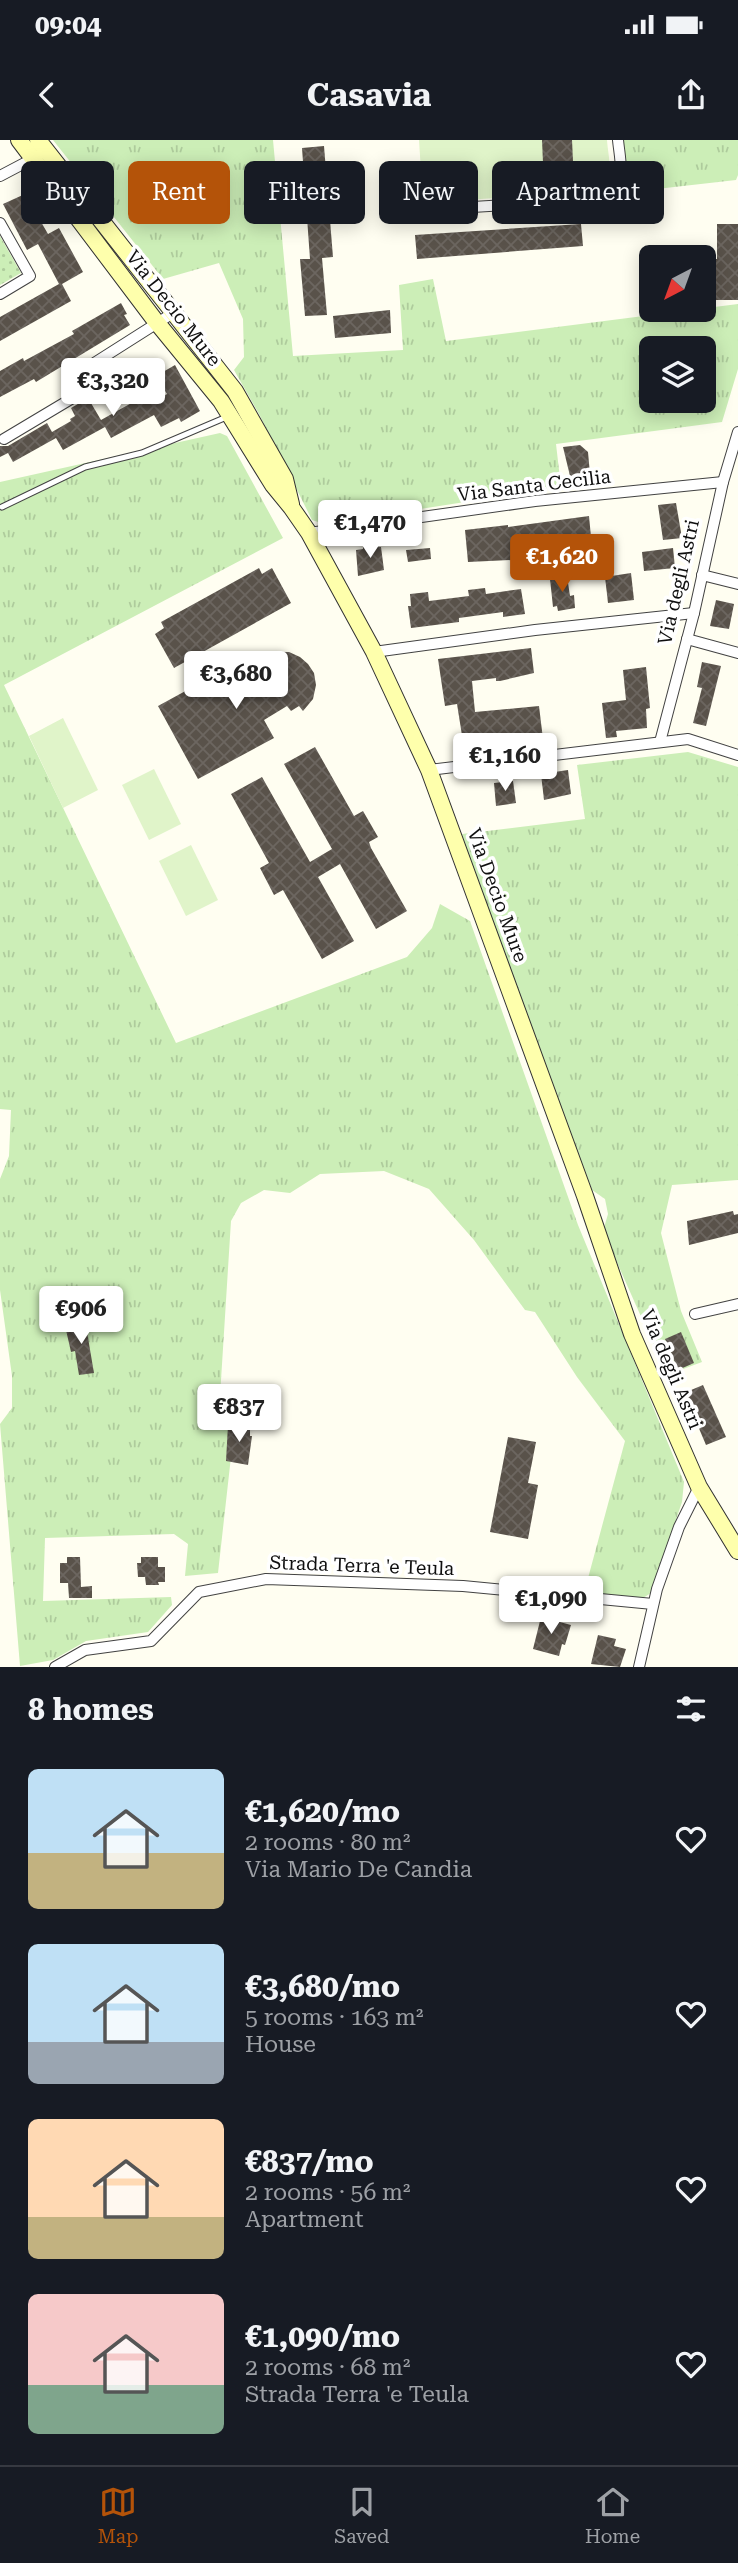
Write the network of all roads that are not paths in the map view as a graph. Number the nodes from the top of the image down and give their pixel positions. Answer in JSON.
{"nodes":[{"id":1,"x":19,"y":140,"type":"edge"},
{"id":2,"x":618,"y":140,"type":"edge"},
{"id":3,"x":39,"y":150,"type":"edge"},
{"id":4,"x":0,"y":176,"type":"edge"},
{"id":5,"x":478,"y":207,"type":"edge"},
{"id":6,"x":0,"y":223,"type":"edge"},
{"id":7,"x":0,"y":294,"type":"edge"},
{"id":8,"x":173,"y":313,"type":"junction"},
{"id":9,"x":157,"y":322,"type":"junction"},
{"id":10,"x":230,"y":415,"type":"junction"},
{"id":11,"x":738,"y":432,"type":"edge"},
{"id":12,"x":4,"y":439,"type":"dead end"},
{"id":13,"x":723,"y":482,"type":"junction"},
{"id":14,"x":292,"y":507,"type":"junction"},
{"id":15,"x":2,"y":508,"type":"dead end"},
{"id":16,"x":309,"y":533,"type":"junction"},
{"id":17,"x":702,"y":575,"type":"junction"},
{"id":18,"x":738,"y":584,"type":"edge"},
{"id":19,"x":694,"y":614,"type":"junction"},
{"id":20,"x":687,"y":639,"type":"junction"},
{"id":21,"x":374,"y":652,"type":"junction"},
{"id":22,"x":738,"y":653,"type":"edge"},
{"id":23,"x":660,"y":742,"type":"junction"},
{"id":24,"x":738,"y":755,"type":"edge"},
{"id":25,"x":429,"y":770,"type":"junction"},
{"id":26,"x":585,"y":1196,"type":"joint"},
{"id":27,"x":738,"y":1304,"type":"edge"},
{"id":28,"x":695,"y":1314,"type":"dead end"},
{"id":29,"x":699,"y":1487,"type":"junction"},
{"id":30,"x":738,"y":1551,"type":"edge"},
{"id":31,"x":653,"y":1604,"type":"junction"},
{"id":32,"x":55,"y":1667,"type":"edge"},
{"id":33,"x":639,"y":1667,"type":"edge"}],
"edges":[{"from":1,"to":3,"type":"street","name":"Via Decio Mure"},
{"from":2,"to":5,"type":"street"},
{"from":3,"to":4,"type":"street"},
{"from":3,"to":8,"type":"street","name":"Via Decio Mure"},
{"from":3,"to":9,"type":"street","name":"Via Decio Mure"},
{"from":6,"to":7,"type":"street"},
{"from":8,"to":9,"type":"street"},
{"from":8,"to":14,"type":"street","name":"Via Decio Mure"},
{"from":9,"to":10,"type":"street","name":"Via Decio Mure"},
{"from":9,"to":12,"type":"street"},
{"from":10,"to":14,"type":"street","name":"Via Decio Mure"},
{"from":10,"to":15,"type":"lane"},
{"from":11,"to":13,"type":"street","name":"Via degli Astri"},
{"from":13,"to":16,"type":"street","name":"Via Santa Cecilia"},
{"from":13,"to":17,"type":"street","name":"Via degli Astri"},
{"from":14,"to":16,"type":"street","name":"Via Decio Mure"},
{"from":16,"to":21,"type":"street","name":"Via Decio Mure"},
{"from":17,"to":18,"type":"street"},
{"from":17,"to":19,"type":"street","name":"Via degli Astri"},
{"from":19,"to":20,"type":"street","name":"Via degli Astri"},
{"from":19,"to":21,"type":"street"},
{"from":20,"to":22,"type":"street"},
{"from":20,"to":23,"type":"street","name":"Via degli Astri"},
{"from":21,"to":25,"type":"street","name":"Via Decio Mure"},
{"from":23,"to":24,"type":"street"},
{"from":23,"to":25,"type":"street"},
{"from":25,"to":26,"type":"street","name":"Via Decio Mure"},
{"from":26,"to":29,"type":"street","name":"Via degli Astri"},
{"from":27,"to":28,"type":"street"},
{"from":29,"to":30,"type":"street","name":"Via degli Astri"},
{"from":29,"to":31,"type":"street"},
{"from":31,"to":32,"type":"street","name":"Strada Terra 'e Teula"},
{"from":31,"to":33,"type":"street"}]}
